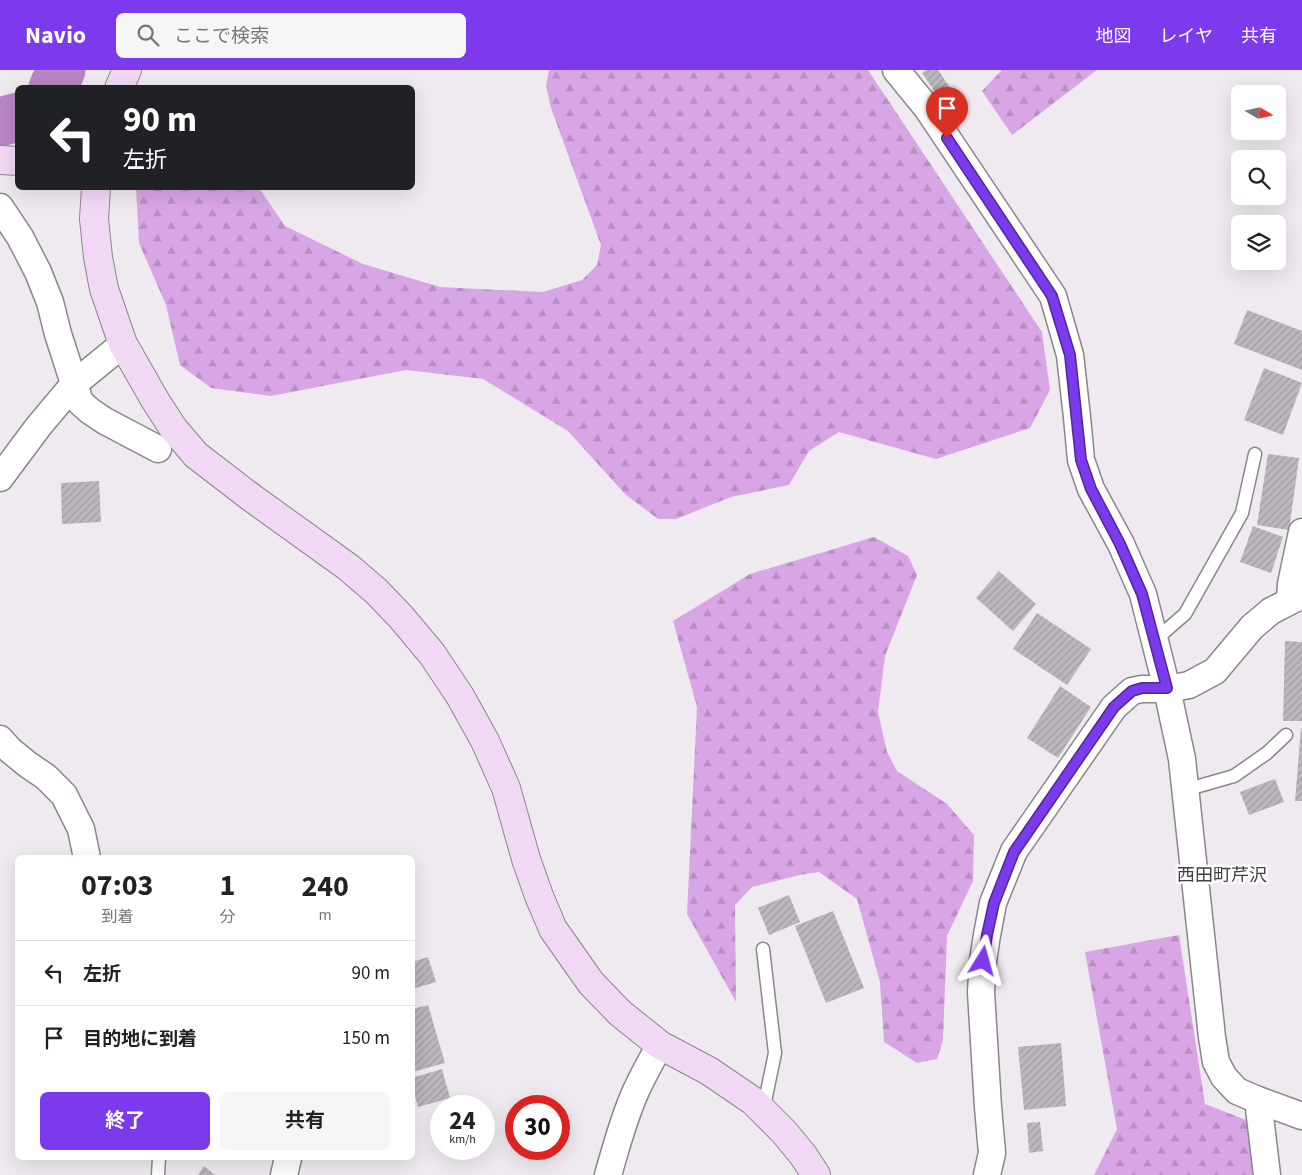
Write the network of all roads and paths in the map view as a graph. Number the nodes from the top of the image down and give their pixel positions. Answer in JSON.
{"nodes":[{"id":1,"x":127,"y":70,"type":"edge"},
{"id":2,"x":896,"y":70,"type":"edge"},
{"id":3,"x":120,"y":85,"type":"edge"},
{"id":4,"x":0,"y":160,"type":"edge"},
{"id":5,"x":15,"y":161,"type":"edge"},
{"id":6,"x":96,"y":190,"type":"edge"},
{"id":7,"x":0,"y":207,"type":"edge"},
{"id":8,"x":123,"y":344,"type":"junction"},
{"id":9,"x":74,"y":384,"type":"junction"},
{"id":10,"x":158,"y":449,"type":"dead end"},
{"id":11,"x":1255,"y":454,"type":"dead end"},
{"id":12,"x":0,"y":478,"type":"edge"},
{"id":13,"x":1302,"y":532,"type":"edge"},
{"id":14,"x":1296,"y":598,"type":"edge"},
{"id":15,"x":1155,"y":640,"type":"junction"},
{"id":16,"x":1167,"y":688,"type":"junction"},
{"id":17,"x":1286,"y":735,"type":"dead end"},
{"id":18,"x":0,"y":739,"type":"edge"},
{"id":19,"x":1185,"y":790,"type":"junction"},
{"id":20,"x":86,"y":855,"type":"edge"},
{"id":21,"x":763,"y":949,"type":"dead end"},
{"id":22,"x":660,"y":1045,"type":"junction"},
{"id":23,"x":1258,"y":1100,"type":"junction"},
{"id":24,"x":763,"y":1111,"type":"junction"},
{"id":25,"x":1302,"y":1116,"type":"edge"},
{"id":26,"x":159,"y":1160,"type":"edge"},
{"id":27,"x":288,"y":1160,"type":"edge"},
{"id":28,"x":158,"y":1175,"type":"edge"},
{"id":29,"x":284,"y":1175,"type":"edge"},
{"id":30,"x":608,"y":1175,"type":"edge"},
{"id":31,"x":816,"y":1175,"type":"edge"},
{"id":32,"x":987,"y":1175,"type":"edge"},
{"id":33,"x":1267,"y":1175,"type":"edge"}],
"edges":[{"from":1,"to":3,"type":"street"},
{"from":2,"to":15,"type":"street"},
{"from":4,"to":5,"type":"street"},
{"from":6,"to":8,"type":"street"},
{"from":7,"to":9,"type":"street"},
{"from":8,"to":9,"type":"street"},
{"from":8,"to":22,"type":"street"},
{"from":9,"to":10,"type":"street"},
{"from":9,"to":12,"type":"street"},
{"from":11,"to":15,"type":"lane"},
{"from":13,"to":14,"type":"street"},
{"from":14,"to":16,"type":"street"},
{"from":15,"to":16,"type":"street"},
{"from":16,"to":19,"type":"street"},
{"from":16,"to":32,"type":"street"},
{"from":17,"to":19,"type":"lane"},
{"from":18,"to":20,"type":"street"},
{"from":19,"to":23,"type":"street"},
{"from":21,"to":24,"type":"lane"},
{"from":22,"to":24,"type":"street"},
{"from":22,"to":30,"type":"street"},
{"from":23,"to":25,"type":"street"},
{"from":23,"to":33,"type":"street"},
{"from":24,"to":31,"type":"street"},
{"from":26,"to":28,"type":"lane"},
{"from":27,"to":29,"type":"street"}]}
